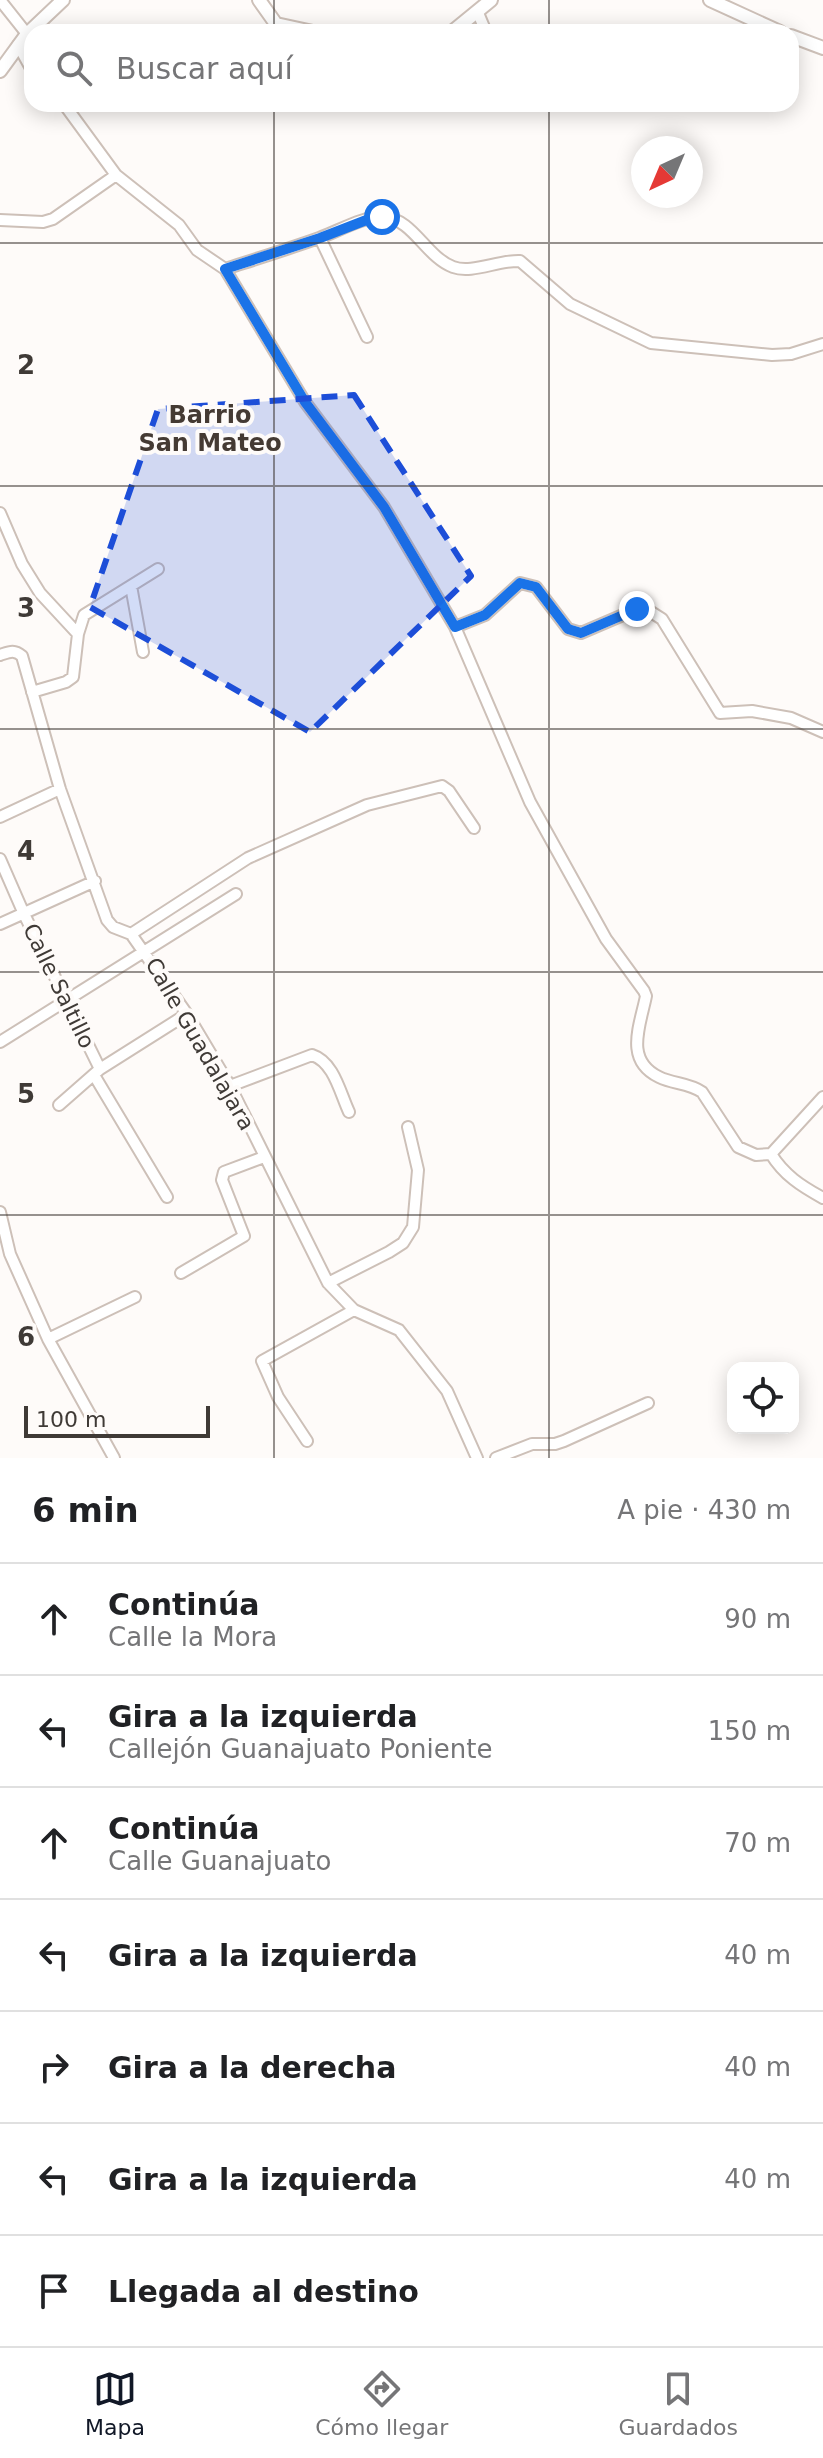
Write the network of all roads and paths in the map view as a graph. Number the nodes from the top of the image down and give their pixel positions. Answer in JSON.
{"nodes":[{"id":1,"x":0,"y":0,"type":"edge"},
{"id":2,"x":63,"y":0,"type":"edge"},
{"id":3,"x":259,"y":0,"type":"edge"},
{"id":4,"x":491,"y":0,"type":"edge"},
{"id":5,"x":710,"y":0,"type":"edge"},
{"id":6,"x":478,"y":13,"type":"junction"},
{"id":7,"x":38,"y":24,"type":"edge"},
{"id":8,"x":276,"y":24,"type":"edge"},
{"id":9,"x":463,"y":24,"type":"edge"},
{"id":10,"x":483,"y":24,"type":"edge"},
{"id":11,"x":762,"y":24,"type":"edge"},
{"id":12,"x":24,"y":30,"type":"edge"},
{"id":13,"x":24,"y":38,"type":"edge"},
{"id":14,"x":799,"y":39,"type":"edge"},
{"id":15,"x":18,"y":45,"type":"junction"},
{"id":16,"x":823,"y":48,"type":"edge"},
{"id":17,"x":24,"y":56,"type":"edge"},
{"id":18,"x":0,"y":71,"type":"edge"},
{"id":19,"x":70,"y":112,"type":"edge"},
{"id":20,"x":116,"y":175,"type":"junction"},
{"id":21,"x":0,"y":220,"type":"edge"},
{"id":22,"x":320,"y":238,"type":"junction"},
{"id":23,"x":225,"y":269,"type":"junction"},
{"id":24,"x":367,"y":337,"type":"dead end"},
{"id":25,"x":823,"y":344,"type":"edge"},
{"id":26,"x":0,"y":513,"type":"edge"},
{"id":27,"x":158,"y":569,"type":"dead end"},
{"id":28,"x":131,"y":586,"type":"junction"},
{"id":29,"x":455,"y":627,"type":"junction"},
{"id":30,"x":78,"y":634,"type":"junction"},
{"id":31,"x":143,"y":652,"type":"dead end"},
{"id":32,"x":0,"y":655,"type":"edge"},
{"id":33,"x":32,"y":692,"type":"junction"},
{"id":34,"x":823,"y":732,"type":"edge"},
{"id":35,"x":60,"y":789,"type":"junction"},
{"id":36,"x":0,"y":817,"type":"edge"},
{"id":37,"x":474,"y":828,"type":"dead end"},
{"id":38,"x":0,"y":859,"type":"edge"},
{"id":39,"x":95,"y":881,"type":"junction"},
{"id":40,"x":236,"y":894,"type":"dead end"},
{"id":41,"x":24,"y":914,"type":"junction"},
{"id":42,"x":0,"y":924,"type":"edge"},
{"id":43,"x":131,"y":934,"type":"junction"},
{"id":44,"x":145,"y":951,"type":"junction"},
{"id":45,"x":67,"y":1001,"type":"junction"},
{"id":46,"x":187,"y":1014,"type":"junction"},
{"id":47,"x":0,"y":1042,"type":"edge"},
{"id":48,"x":97,"y":1072,"type":"junction"},
{"id":49,"x":230,"y":1086,"type":"junction"},
{"id":50,"x":823,"y":1097,"type":"edge"},
{"id":51,"x":59,"y":1105,"type":"dead end"},
{"id":52,"x":349,"y":1112,"type":"dead end"},
{"id":53,"x":408,"y":1127,"type":"dead end"},
{"id":54,"x":771,"y":1154,"type":"junction"},
{"id":55,"x":264,"y":1157,"type":"junction"},
{"id":56,"x":167,"y":1197,"type":"dead end"},
{"id":57,"x":823,"y":1198,"type":"edge"},
{"id":58,"x":0,"y":1212,"type":"edge"},
{"id":59,"x":181,"y":1273,"type":"dead end"},
{"id":60,"x":328,"y":1283,"type":"junction"},
{"id":61,"x":135,"y":1297,"type":"dead end"},
{"id":62,"x":354,"y":1310,"type":"junction"},
{"id":63,"x":48,"y":1339,"type":"junction"},
{"id":64,"x":648,"y":1403,"type":"dead end"},
{"id":65,"x":307,"y":1441,"type":"dead end"},
{"id":66,"x":114,"y":1458,"type":"edge"},
{"id":67,"x":477,"y":1458,"type":"edge"},
{"id":68,"x":496,"y":1458,"type":"edge"}],
"edges":[{"from":1,"to":12,"type":"street"},
{"from":2,"to":7,"type":"street"},
{"from":3,"to":8,"type":"street"},
{"from":4,"to":6,"type":"street"},
{"from":5,"to":11,"type":"street"},
{"from":6,"to":9,"type":"street"},
{"from":6,"to":10,"type":"street"},
{"from":13,"to":15,"type":"street"},
{"from":14,"to":16,"type":"street"},
{"from":15,"to":17,"type":"street"},
{"from":15,"to":18,"type":"street"},
{"from":19,"to":20,"type":"street"},
{"from":20,"to":21,"type":"street"},
{"from":20,"to":23,"type":"street"},
{"from":22,"to":23,"type":"street"},
{"from":22,"to":24,"type":"street"},
{"from":22,"to":25,"type":"street"},
{"from":23,"to":29,"type":"street"},
{"from":26,"to":30,"type":"street"},
{"from":27,"to":28,"type":"street"},
{"from":28,"to":30,"type":"street"},
{"from":28,"to":31,"type":"street"},
{"from":29,"to":34,"type":"street"},
{"from":29,"to":54,"type":"street"},
{"from":30,"to":33,"type":"street"},
{"from":32,"to":33,"type":"street","name":"Calle Guadalajara"},
{"from":33,"to":35,"type":"street","name":"Calle Guadalajara"},
{"from":35,"to":36,"type":"street"},
{"from":35,"to":39,"type":"street","name":"Calle Guadalajara"},
{"from":37,"to":43,"type":"street"},
{"from":38,"to":41,"type":"street","name":"Calle Saltillo"},
{"from":39,"to":41,"type":"street"},
{"from":39,"to":43,"type":"street","name":"Calle Guadalajara"},
{"from":40,"to":44,"type":"street"},
{"from":41,"to":42,"type":"street"},
{"from":41,"to":45,"type":"street","name":"Calle Saltillo"},
{"from":43,"to":44,"type":"street","name":"Calle Guadalajara"},
{"from":44,"to":45,"type":"street"},
{"from":44,"to":46,"type":"street","name":"Calle Guadalajara"},
{"from":45,"to":47,"type":"street"},
{"from":45,"to":48,"type":"street","name":"Calle Saltillo"},
{"from":46,"to":48,"type":"street","name":"Calle Saltillo"},
{"from":46,"to":49,"type":"street","name":"Calle Guadalajara"},
{"from":48,"to":51,"type":"street","name":"Calle Saltillo"},
{"from":48,"to":56,"type":"street"},
{"from":49,"to":52,"type":"street"},
{"from":49,"to":55,"type":"street","name":"Calle Guadalajara"},
{"from":50,"to":54,"type":"street"},
{"from":53,"to":60,"type":"street"},
{"from":54,"to":57,"type":"street"},
{"from":55,"to":59,"type":"street"},
{"from":55,"to":60,"type":"street","name":"Calle Guadalajara"},
{"from":58,"to":63,"type":"street"},
{"from":60,"to":62,"type":"street","name":"Calle Guadalajara"},
{"from":61,"to":63,"type":"street"},
{"from":62,"to":65,"type":"street"},
{"from":62,"to":67,"type":"street","name":"Calle Guadalajara"},
{"from":63,"to":66,"type":"street"},
{"from":64,"to":68,"type":"street"}]}
